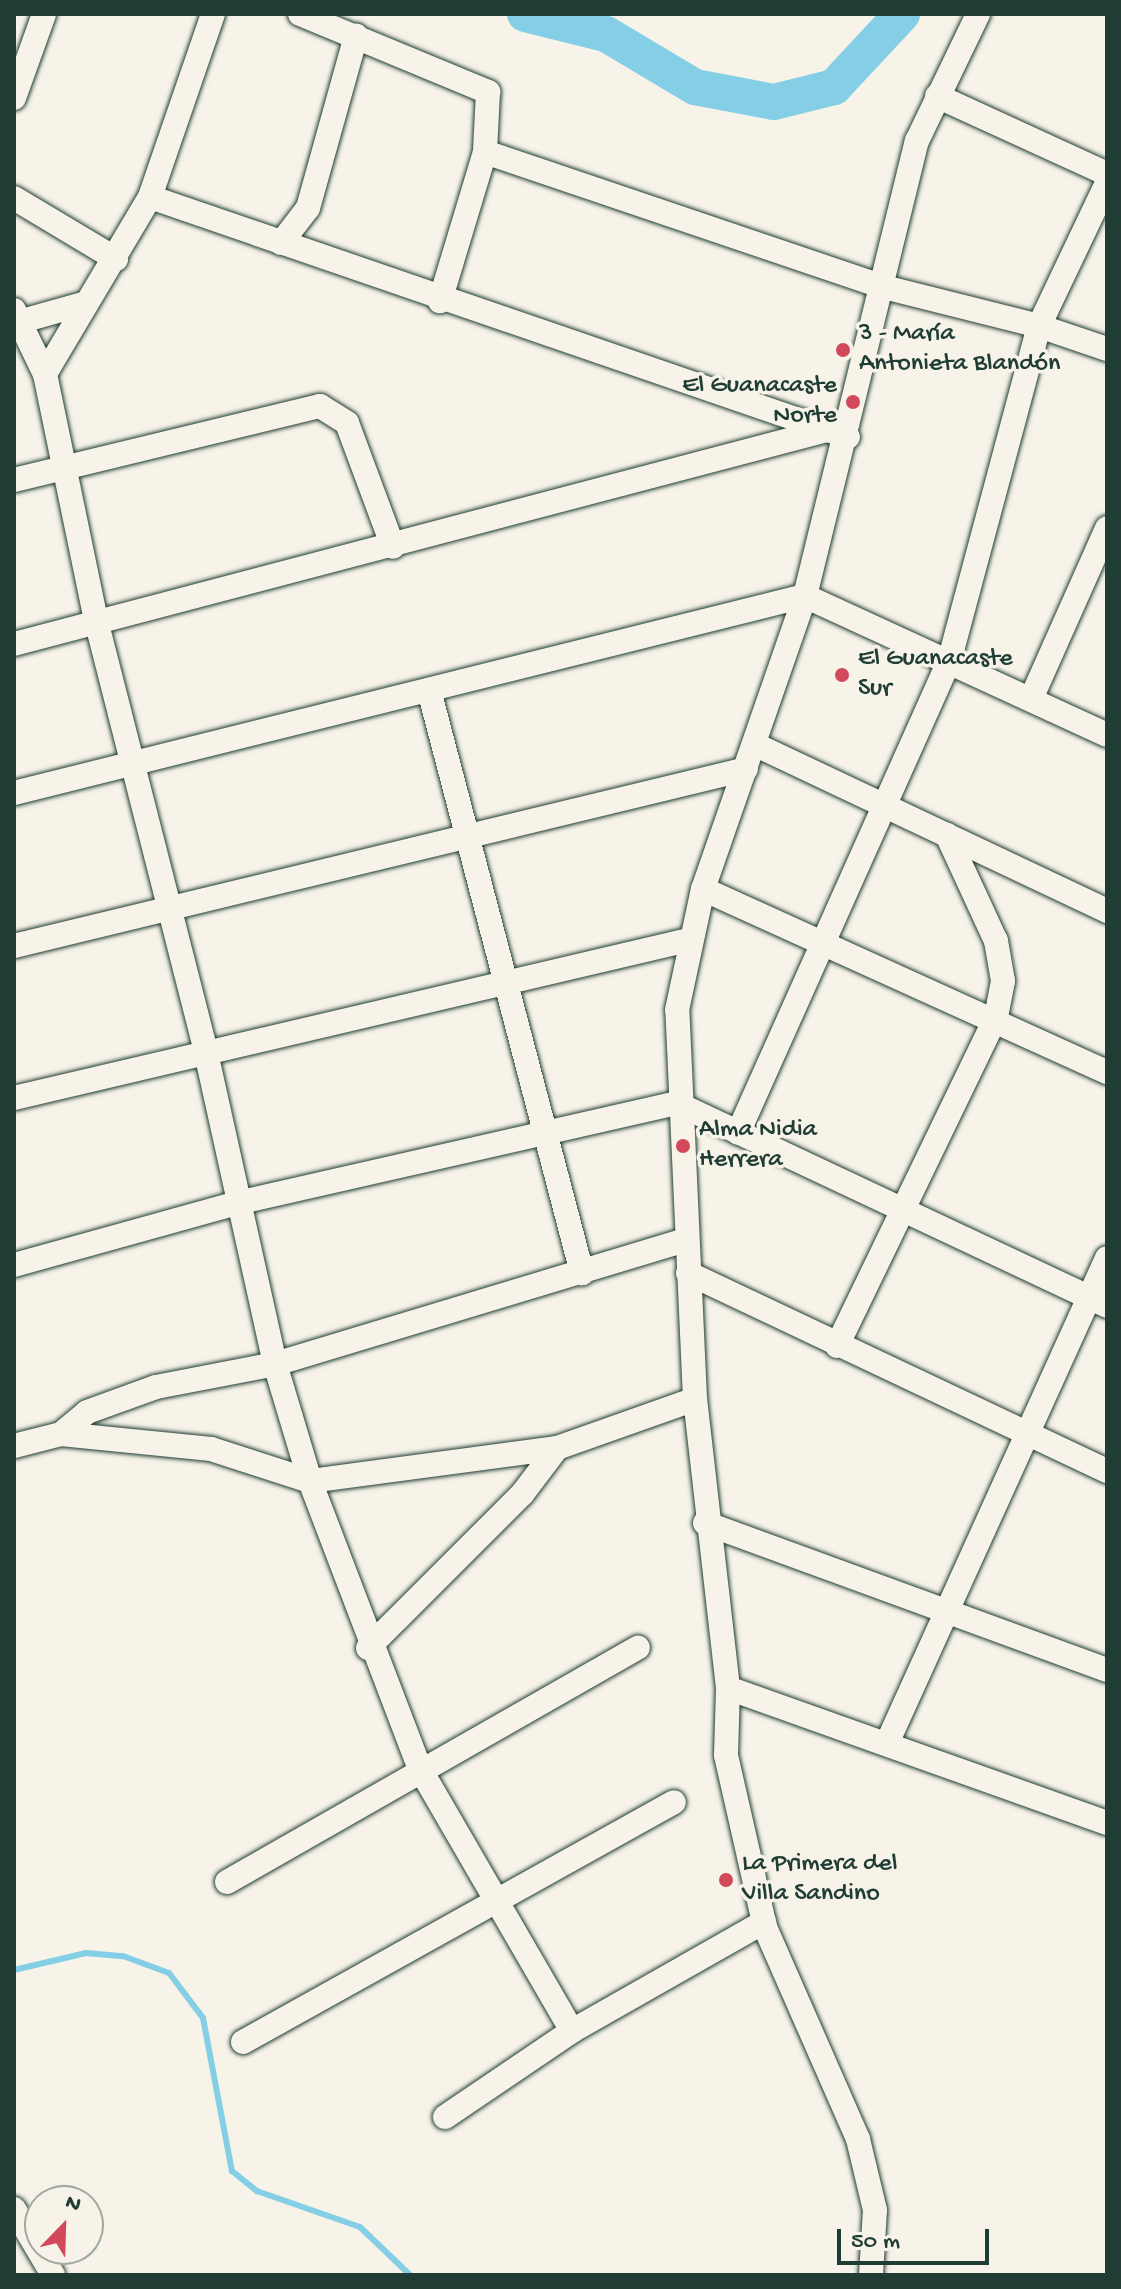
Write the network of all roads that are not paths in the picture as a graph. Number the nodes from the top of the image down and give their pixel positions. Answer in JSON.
{"nodes":[{"id":1,"x":44,"y":14,"type":"edge"},
{"id":2,"x":213,"y":14,"type":"edge"},
{"id":3,"x":300,"y":14,"type":"edge"},
{"id":4,"x":978,"y":14,"type":"edge"},
{"id":5,"x":356,"y":36,"type":"junction"},
{"id":6,"x":937,"y":96,"type":"junction"},
{"id":7,"x":14,"y":98,"type":"edge"},
{"id":8,"x":485,"y":152,"type":"junction"},
{"id":9,"x":1107,"y":174,"type":"edge"},
{"id":10,"x":1107,"y":183,"type":"edge"},
{"id":11,"x":150,"y":197,"type":"junction"},
{"id":12,"x":14,"y":198,"type":"edge"},
{"id":13,"x":308,"y":208,"type":"junction"},
{"id":14,"x":281,"y":243,"type":"junction"},
{"id":15,"x":319,"y":258,"type":"junction"},
{"id":16,"x":116,"y":259,"type":"junction"},
{"id":17,"x":884,"y":287,"type":"junction"},
{"id":18,"x":440,"y":301,"type":"junction"},
{"id":19,"x":83,"y":304,"type":"junction"},
{"id":20,"x":18,"y":315,"type":"edge"},
{"id":21,"x":1039,"y":326,"type":"junction"},
{"id":22,"x":1107,"y":349,"type":"edge"},
{"id":23,"x":45,"y":374,"type":"junction"},
{"id":24,"x":838,"y":433,"type":"junction"},
{"id":25,"x":62,"y":467,"type":"junction"},
{"id":26,"x":14,"y":480,"type":"edge"},
{"id":27,"x":1107,"y":528,"type":"edge"},
{"id":28,"x":393,"y":547,"type":"junction"},
{"id":29,"x":805,"y":596,"type":"junction"},
{"id":30,"x":97,"y":624,"type":"junction"},
{"id":31,"x":14,"y":644,"type":"edge"},
{"id":32,"x":950,"y":659,"type":"junction"},
{"id":33,"x":430,"y":694,"type":"junction"},
{"id":34,"x":1031,"y":699,"type":"junction"},
{"id":35,"x":1107,"y":735,"type":"edge"},
{"id":36,"x":754,"y":744,"type":"junction"},
{"id":37,"x":133,"y":762,"type":"junction"},
{"id":38,"x":746,"y":769,"type":"junction"},
{"id":39,"x":14,"y":793,"type":"edge"},
{"id":40,"x":886,"y":803,"type":"junction"},
{"id":41,"x":470,"y":834,"type":"junction"},
{"id":42,"x":947,"y":835,"type":"junction"},
{"id":43,"x":703,"y":889,"type":"junction"},
{"id":44,"x":171,"y":904,"type":"junction"},
{"id":45,"x":1107,"y":911,"type":"edge"},
{"id":46,"x":688,"y":940,"type":"junction"},
{"id":47,"x":826,"y":944,"type":"junction"},
{"id":48,"x":14,"y":946,"type":"edge"},
{"id":49,"x":503,"y":985,"type":"junction"},
{"id":50,"x":996,"y":1017,"type":"junction"},
{"id":51,"x":205,"y":1048,"type":"junction"},
{"id":52,"x":1107,"y":1072,"type":"edge"},
{"id":53,"x":14,"y":1098,"type":"edge"},
{"id":54,"x":676,"y":1103,"type":"junction"},
{"id":55,"x":542,"y":1132,"type":"junction"},
{"id":56,"x":738,"y":1133,"type":"junction"},
{"id":57,"x":237,"y":1203,"type":"junction"},
{"id":58,"x":904,"y":1211,"type":"junction"},
{"id":59,"x":685,"y":1240,"type":"junction"},
{"id":60,"x":1107,"y":1258,"type":"edge"},
{"id":61,"x":14,"y":1265,"type":"edge"},
{"id":62,"x":582,"y":1273,"type":"junction"},
{"id":63,"x":688,"y":1273,"type":"junction"},
{"id":64,"x":1098,"y":1302,"type":"edge"},
{"id":65,"x":837,"y":1346,"type":"junction"},
{"id":66,"x":275,"y":1364,"type":"junction"},
{"id":67,"x":695,"y":1399,"type":"junction"},
{"id":68,"x":1028,"y":1433,"type":"junction"},
{"id":69,"x":61,"y":1434,"type":"junction"},
{"id":70,"x":14,"y":1446,"type":"edge"},
{"id":71,"x":557,"y":1448,"type":"junction"},
{"id":72,"x":1107,"y":1471,"type":"edge"},
{"id":73,"x":310,"y":1481,"type":"junction"},
{"id":74,"x":705,"y":1523,"type":"junction"},
{"id":75,"x":948,"y":1609,"type":"junction"},
{"id":76,"x":368,"y":1648,"type":"junction"},
{"id":77,"x":638,"y":1648,"type":"dead end"},
{"id":78,"x":1107,"y":1670,"type":"edge"},
{"id":79,"x":728,"y":1688,"type":"junction"},
{"id":80,"x":888,"y":1741,"type":"junction"},
{"id":81,"x":419,"y":1767,"type":"junction"},
{"id":82,"x":674,"y":1802,"type":"dead end"},
{"id":83,"x":1107,"y":1823,"type":"edge"},
{"id":84,"x":227,"y":1882,"type":"dead end"},
{"id":85,"x":495,"y":1900,"type":"junction"},
{"id":86,"x":764,"y":1922,"type":"junction"},
{"id":87,"x":572,"y":2031,"type":"junction"},
{"id":88,"x":243,"y":2042,"type":"dead end"},
{"id":89,"x":445,"y":2117,"type":"dead end"},
{"id":90,"x":14,"y":2209,"type":"edge"},
{"id":91,"x":53,"y":2275,"type":"edge"},
{"id":92,"x":871,"y":2275,"type":"edge"}],
"edges":[{"from":1,"to":7,"type":"street"},
{"from":2,"to":11,"type":"street"},
{"from":3,"to":5,"type":"street"},
{"from":4,"to":6,"type":"street"},
{"from":5,"to":8,"type":"street"},
{"from":5,"to":13,"type":"street"},
{"from":6,"to":9,"type":"street"},
{"from":6,"to":17,"type":"street"},
{"from":8,"to":17,"type":"street"},
{"from":8,"to":18,"type":"street"},
{"from":10,"to":21,"type":"street"},
{"from":11,"to":14,"type":"street"},
{"from":11,"to":16,"type":"street"},
{"from":12,"to":16,"type":"street"},
{"from":13,"to":14,"type":"street"},
{"from":13,"to":15,"type":"street"},
{"from":14,"to":15,"type":"street"},
{"from":15,"to":18,"type":"street"},
{"from":16,"to":19,"type":"street"},
{"from":17,"to":21,"type":"street"},
{"from":17,"to":24,"type":"street"},
{"from":18,"to":24,"type":"street"},
{"from":19,"to":20,"type":"street"},
{"from":19,"to":23,"type":"street"},
{"from":20,"to":23,"type":"street"},
{"from":21,"to":22,"type":"street"},
{"from":21,"to":32,"type":"street"},
{"from":23,"to":25,"type":"street"},
{"from":24,"to":28,"type":"street"},
{"from":24,"to":29,"type":"street"},
{"from":25,"to":26,"type":"street"},
{"from":25,"to":28,"type":"street"},
{"from":25,"to":30,"type":"street"},
{"from":27,"to":34,"type":"street"},
{"from":28,"to":30,"type":"street"},
{"from":29,"to":32,"type":"street"},
{"from":29,"to":33,"type":"street"},
{"from":29,"to":36,"type":"street"},
{"from":30,"to":31,"type":"street"},
{"from":30,"to":37,"type":"street"},
{"from":32,"to":34,"type":"street"},
{"from":32,"to":40,"type":"street"},
{"from":33,"to":37,"type":"street"},
{"from":33,"to":41,"type":"street"},
{"from":34,"to":35,"type":"street"},
{"from":36,"to":38,"type":"street"},
{"from":36,"to":40,"type":"street"},
{"from":37,"to":39,"type":"street"},
{"from":37,"to":44,"type":"street"},
{"from":38,"to":41,"type":"street"},
{"from":38,"to":43,"type":"street"},
{"from":40,"to":42,"type":"street"},
{"from":40,"to":47,"type":"street"},
{"from":41,"to":44,"type":"street"},
{"from":41,"to":49,"type":"street"},
{"from":42,"to":45,"type":"street"},
{"from":42,"to":50,"type":"street"},
{"from":43,"to":46,"type":"street"},
{"from":43,"to":47,"type":"street"},
{"from":44,"to":48,"type":"street"},
{"from":44,"to":51,"type":"street"},
{"from":46,"to":49,"type":"street"},
{"from":46,"to":54,"type":"street"},
{"from":47,"to":50,"type":"street"},
{"from":47,"to":56,"type":"street"},
{"from":49,"to":51,"type":"street"},
{"from":49,"to":55,"type":"street"},
{"from":50,"to":52,"type":"street"},
{"from":50,"to":58,"type":"street"},
{"from":51,"to":53,"type":"street"},
{"from":51,"to":57,"type":"street"},
{"from":54,"to":55,"type":"street"},
{"from":54,"to":56,"type":"street"},
{"from":54,"to":59,"type":"street"},
{"from":55,"to":57,"type":"street"},
{"from":55,"to":62,"type":"street"},
{"from":56,"to":58,"type":"street"},
{"from":57,"to":61,"type":"street"},
{"from":57,"to":66,"type":"street"},
{"from":58,"to":64,"type":"street"},
{"from":58,"to":65,"type":"street"},
{"from":59,"to":62,"type":"street"},
{"from":59,"to":63,"type":"street"},
{"from":60,"to":64,"type":"street"},
{"from":62,"to":66,"type":"street"},
{"from":63,"to":65,"type":"street"},
{"from":63,"to":67,"type":"street"},
{"from":64,"to":68,"type":"street"},
{"from":65,"to":68,"type":"street"},
{"from":66,"to":69,"type":"street"},
{"from":66,"to":73,"type":"street"},
{"from":67,"to":71,"type":"street"},
{"from":67,"to":74,"type":"street"},
{"from":68,"to":72,"type":"street"},
{"from":68,"to":75,"type":"street"},
{"from":69,"to":70,"type":"street"},
{"from":69,"to":73,"type":"street"},
{"from":71,"to":73,"type":"street"},
{"from":71,"to":76,"type":"street"},
{"from":73,"to":76,"type":"street"},
{"from":74,"to":75,"type":"street"},
{"from":74,"to":79,"type":"street"},
{"from":75,"to":78,"type":"street"},
{"from":75,"to":80,"type":"street"},
{"from":76,"to":81,"type":"street"},
{"from":77,"to":81,"type":"street"},
{"from":79,"to":80,"type":"street"},
{"from":79,"to":86,"type":"street"},
{"from":80,"to":83,"type":"street"},
{"from":81,"to":84,"type":"street"},
{"from":81,"to":85,"type":"street"},
{"from":82,"to":85,"type":"street"},
{"from":85,"to":87,"type":"street"},
{"from":85,"to":88,"type":"street"},
{"from":86,"to":87,"type":"street"},
{"from":86,"to":92,"type":"street"},
{"from":87,"to":89,"type":"street"},
{"from":90,"to":91,"type":"street"}]}
